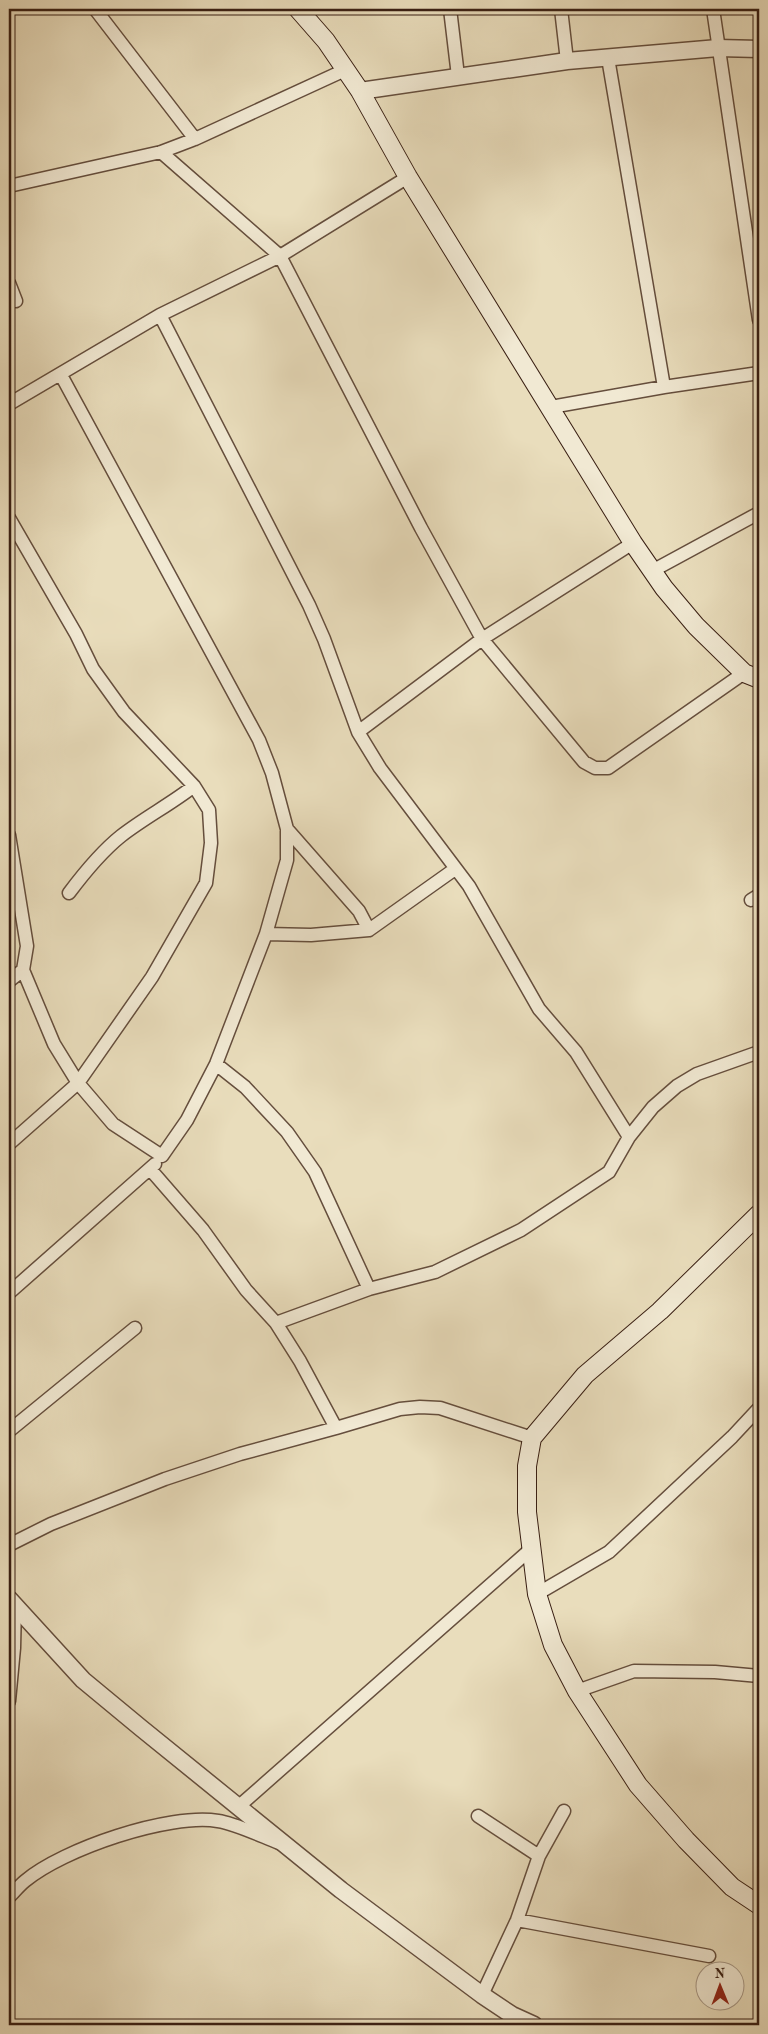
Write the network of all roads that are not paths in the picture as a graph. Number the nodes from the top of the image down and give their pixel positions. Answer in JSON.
{"nodes":[{"id":1,"x":94,"y":9,"type":"edge"},
{"id":2,"x":298,"y":9,"type":"edge"},
{"id":3,"x":450,"y":9,"type":"edge"},
{"id":4,"x":561,"y":9,"type":"edge"},
{"id":5,"x":713,"y":9,"type":"edge"},
{"id":6,"x":718,"y":48,"type":"junction"},
{"id":7,"x":759,"y":49,"type":"edge"},
{"id":8,"x":608,"y":58,"type":"junction"},
{"id":9,"x":567,"y":61,"type":"junction"},
{"id":10,"x":345,"y":70,"type":"junction"},
{"id":11,"x":458,"y":76,"type":"junction"},
{"id":12,"x":360,"y":91,"type":"junction"},
{"id":13,"x":194,"y":139,"type":"junction"},
{"id":14,"x":161,"y":152,"type":"junction"},
{"id":15,"x":408,"y":177,"type":"junction"},
{"id":16,"x":9,"y":186,"type":"edge"},
{"id":17,"x":280,"y":256,"type":"junction"},
{"id":18,"x":9,"y":282,"type":"edge"},
{"id":19,"x":16,"y":301,"type":"dead end"},
{"id":20,"x":160,"y":315,"type":"junction"},
{"id":21,"x":759,"y":320,"type":"edge"},
{"id":22,"x":759,"y":373,"type":"edge"},
{"id":23,"x":61,"y":375,"type":"junction"},
{"id":24,"x":664,"y":387,"type":"junction"},
{"id":25,"x":9,"y":404,"type":"edge"},
{"id":26,"x":551,"y":407,"type":"junction"},
{"id":27,"x":759,"y":513,"type":"edge"},
{"id":28,"x":9,"y":518,"type":"edge"},
{"id":29,"x":633,"y":543,"type":"junction"},
{"id":30,"x":652,"y":570,"type":"junction"},
{"id":31,"x":482,"y":639,"type":"junction"},
{"id":32,"x":752,"y":676,"type":"edge"},
{"id":33,"x":358,"y":732,"type":"junction"},
{"id":34,"x":194,"y":786,"type":"junction"},
{"id":35,"x":287,"y":828,"type":"junction"},
{"id":36,"x":9,"y":835,"type":"edge"},
{"id":37,"x":455,"y":870,"type":"junction"},
{"id":38,"x":69,"y":893,"type":"dead end"},
{"id":39,"x":370,"y":930,"type":"junction"},
{"id":40,"x":266,"y":934,"type":"junction"},
{"id":41,"x":23,"y":970,"type":"junction"},
{"id":42,"x":9,"y":981,"type":"edge"},
{"id":43,"x":759,"y":1052,"type":"edge"},
{"id":44,"x":216,"y":1064,"type":"junction"},
{"id":45,"x":78,"y":1083,"type":"junction"},
{"id":46,"x":629,"y":1137,"type":"junction"},
{"id":47,"x":9,"y":1144,"type":"edge"},
{"id":48,"x":162,"y":1156,"type":"junction"},
{"id":49,"x":150,"y":1169,"type":"junction"},
{"id":50,"x":759,"y":1214,"type":"edge"},
{"id":51,"x":369,"y":1289,"type":"junction"},
{"id":52,"x":9,"y":1293,"type":"edge"},
{"id":53,"x":276,"y":1322,"type":"junction"},
{"id":54,"x":135,"y":1328,"type":"dead end"},
{"id":55,"x":759,"y":1408,"type":"edge"},
{"id":56,"x":336,"y":1428,"type":"junction"},
{"id":57,"x":9,"y":1431,"type":"edge"},
{"id":58,"x":532,"y":1438,"type":"junction"},
{"id":59,"x":9,"y":1544,"type":"edge"},
{"id":60,"x":531,"y":1549,"type":"junction"},
{"id":61,"x":537,"y":1594,"type":"junction"},
{"id":62,"x":12,"y":1602,"type":"edge"},
{"id":63,"x":759,"y":1676,"type":"edge"},
{"id":64,"x":577,"y":1691,"type":"junction"},
{"id":65,"x":9,"y":1700,"type":"edge"},
{"id":66,"x":238,"y":1807,"type":"junction"},
{"id":67,"x":564,"y":1811,"type":"dead end"},
{"id":68,"x":478,"y":1816,"type":"dead end"},
{"id":69,"x":288,"y":1847,"type":"junction"},
{"id":70,"x":539,"y":1856,"type":"junction"},
{"id":71,"x":9,"y":1897,"type":"edge"},
{"id":72,"x":759,"y":1905,"type":"edge"},
{"id":73,"x":517,"y":1920,"type":"junction"},
{"id":74,"x":709,"y":1956,"type":"dead end"},
{"id":75,"x":482,"y":1996,"type":"junction"},
{"id":76,"x":534,"y":2025,"type":"edge"}],
"edges":[{"from":1,"to":13,"type":"street"},
{"from":2,"to":10,"type":"main road"},
{"from":3,"to":11,"type":"street"},
{"from":4,"to":9,"type":"street"},
{"from":5,"to":6,"type":"street"},
{"from":6,"to":7,"type":"street"},
{"from":6,"to":8,"type":"street"},
{"from":6,"to":21,"type":"street"},
{"from":8,"to":9,"type":"street"},
{"from":8,"to":24,"type":"street"},
{"from":9,"to":11,"type":"street"},
{"from":10,"to":12,"type":"main road"},
{"from":10,"to":13,"type":"street"},
{"from":11,"to":12,"type":"street"},
{"from":12,"to":15,"type":"main road"},
{"from":13,"to":14,"type":"street"},
{"from":14,"to":16,"type":"street"},
{"from":14,"to":17,"type":"street"},
{"from":15,"to":17,"type":"street"},
{"from":15,"to":26,"type":"main road"},
{"from":17,"to":20,"type":"street"},
{"from":17,"to":31,"type":"street"},
{"from":18,"to":19,"type":"street"},
{"from":20,"to":23,"type":"street"},
{"from":20,"to":33,"type":"street"},
{"from":22,"to":24,"type":"street"},
{"from":23,"to":25,"type":"street"},
{"from":23,"to":35,"type":"street"},
{"from":24,"to":26,"type":"street"},
{"from":26,"to":29,"type":"main road"},
{"from":27,"to":30,"type":"street"},
{"from":28,"to":34,"type":"street"},
{"from":29,"to":30,"type":"main road"},
{"from":29,"to":31,"type":"street"},
{"from":30,"to":32,"type":"main road"},
{"from":31,"to":32,"type":"street"},
{"from":31,"to":33,"type":"street"},
{"from":33,"to":37,"type":"street"},
{"from":34,"to":38,"type":"street"},
{"from":34,"to":45,"type":"street"},
{"from":35,"to":39,"type":"street"},
{"from":35,"to":40,"type":"street"},
{"from":36,"to":41,"type":"street"},
{"from":37,"to":39,"type":"street"},
{"from":37,"to":46,"type":"street"},
{"from":39,"to":40,"type":"street"},
{"from":40,"to":44,"type":"street"},
{"from":41,"to":42,"type":"street"},
{"from":41,"to":45,"type":"street"},
{"from":43,"to":46,"type":"street"},
{"from":44,"to":48,"type":"street"},
{"from":44,"to":51,"type":"street"},
{"from":45,"to":47,"type":"street"},
{"from":45,"to":48,"type":"street"},
{"from":46,"to":51,"type":"street"},
{"from":48,"to":49,"type":"street"},
{"from":49,"to":52,"type":"street"},
{"from":49,"to":53,"type":"street"},
{"from":50,"to":58,"type":"main road"},
{"from":51,"to":53,"type":"street"},
{"from":53,"to":56,"type":"street"},
{"from":54,"to":57,"type":"street"},
{"from":55,"to":61,"type":"street"},
{"from":56,"to":58,"type":"street"},
{"from":56,"to":59,"type":"street"},
{"from":58,"to":60,"type":"main road"},
{"from":60,"to":61,"type":"main road"},
{"from":60,"to":66,"type":"street"},
{"from":61,"to":64,"type":"main road"},
{"from":62,"to":65,"type":"street"},
{"from":62,"to":66,"type":"street"},
{"from":63,"to":64,"type":"street"},
{"from":64,"to":72,"type":"main road"},
{"from":66,"to":69,"type":"street"},
{"from":67,"to":70,"type":"street"},
{"from":68,"to":70,"type":"street"},
{"from":69,"to":71,"type":"street"},
{"from":69,"to":75,"type":"street"},
{"from":70,"to":73,"type":"street"},
{"from":73,"to":74,"type":"street"},
{"from":73,"to":75,"type":"street"},
{"from":75,"to":76,"type":"street"}]}
